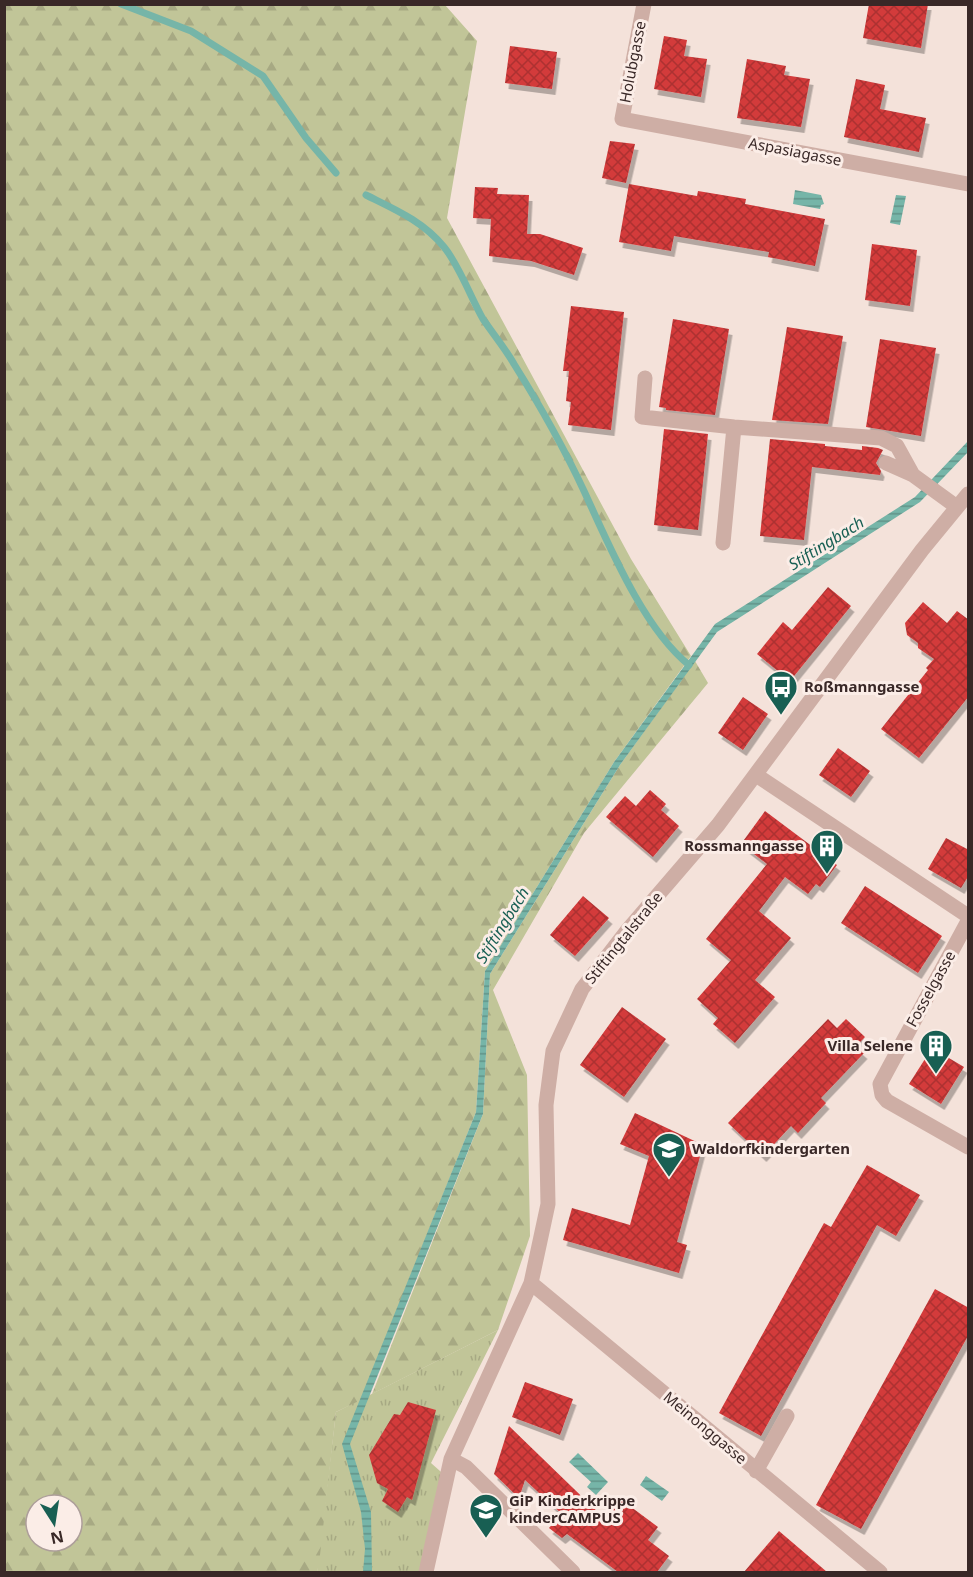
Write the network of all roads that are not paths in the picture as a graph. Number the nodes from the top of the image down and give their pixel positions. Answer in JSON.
{"nodes":[{"id":1,"x":644,"y":4,"type":"edge"},
{"id":2,"x":622,"y":119,"type":"joint"},
{"id":3,"x":969,"y":184,"type":"edge"},
{"id":4,"x":645,"y":378,"type":"dead end"},
{"id":5,"x":734,"y":427,"type":"junction"},
{"id":6,"x":886,"y":463,"type":"dead end"},
{"id":7,"x":913,"y":475,"type":"junction"},
{"id":8,"x":969,"y":494,"type":"edge"},
{"id":9,"x":957,"y":507,"type":"junction"},
{"id":10,"x":723,"y":543,"type":"dead end"},
{"id":11,"x":756,"y":775,"type":"junction"},
{"id":12,"x":969,"y":916,"type":"edge"},
{"id":13,"x":969,"y":921,"type":"edge"},
{"id":14,"x":969,"y":1147,"type":"edge"},
{"id":15,"x":531,"y":1283,"type":"junction"},
{"id":16,"x":787,"y":1416,"type":"dead end"},
{"id":17,"x":451,"y":1460,"type":"junction"},
{"id":18,"x":756,"y":1471,"type":"junction"},
{"id":19,"x":426,"y":1572,"type":"edge"},
{"id":20,"x":573,"y":1572,"type":"edge"},
{"id":21,"x":880,"y":1572,"type":"edge"}],
"edges":[{"from":1,"to":2,"type":"street","name":"Holubgasse"},
{"from":2,"to":3,"type":"street","name":"Aspasiagasse"},
{"from":4,"to":5,"type":"street"},
{"from":5,"to":7,"type":"street"},
{"from":5,"to":10,"type":"street"},
{"from":6,"to":7,"type":"street"},
{"from":7,"to":9,"type":"street"},
{"from":8,"to":9,"type":"street","name":"Stiftingtalstraße"},
{"from":9,"to":11,"type":"street","name":"Stiftingtalstraße"},
{"from":11,"to":12,"type":"street"},
{"from":11,"to":15,"type":"street","name":"Stiftingtalstraße"},
{"from":13,"to":14,"type":"street","name":"Fosselgasse"},
{"from":15,"to":17,"type":"street","name":"Stiftingtalstraße"},
{"from":15,"to":18,"type":"street","name":"Meinonggasse"},
{"from":16,"to":18,"type":"street"},
{"from":17,"to":19,"type":"street","name":"Stiftingtalstraße"},
{"from":17,"to":20,"type":"street"},
{"from":18,"to":21,"type":"street","name":"Meinonggasse"}]}
